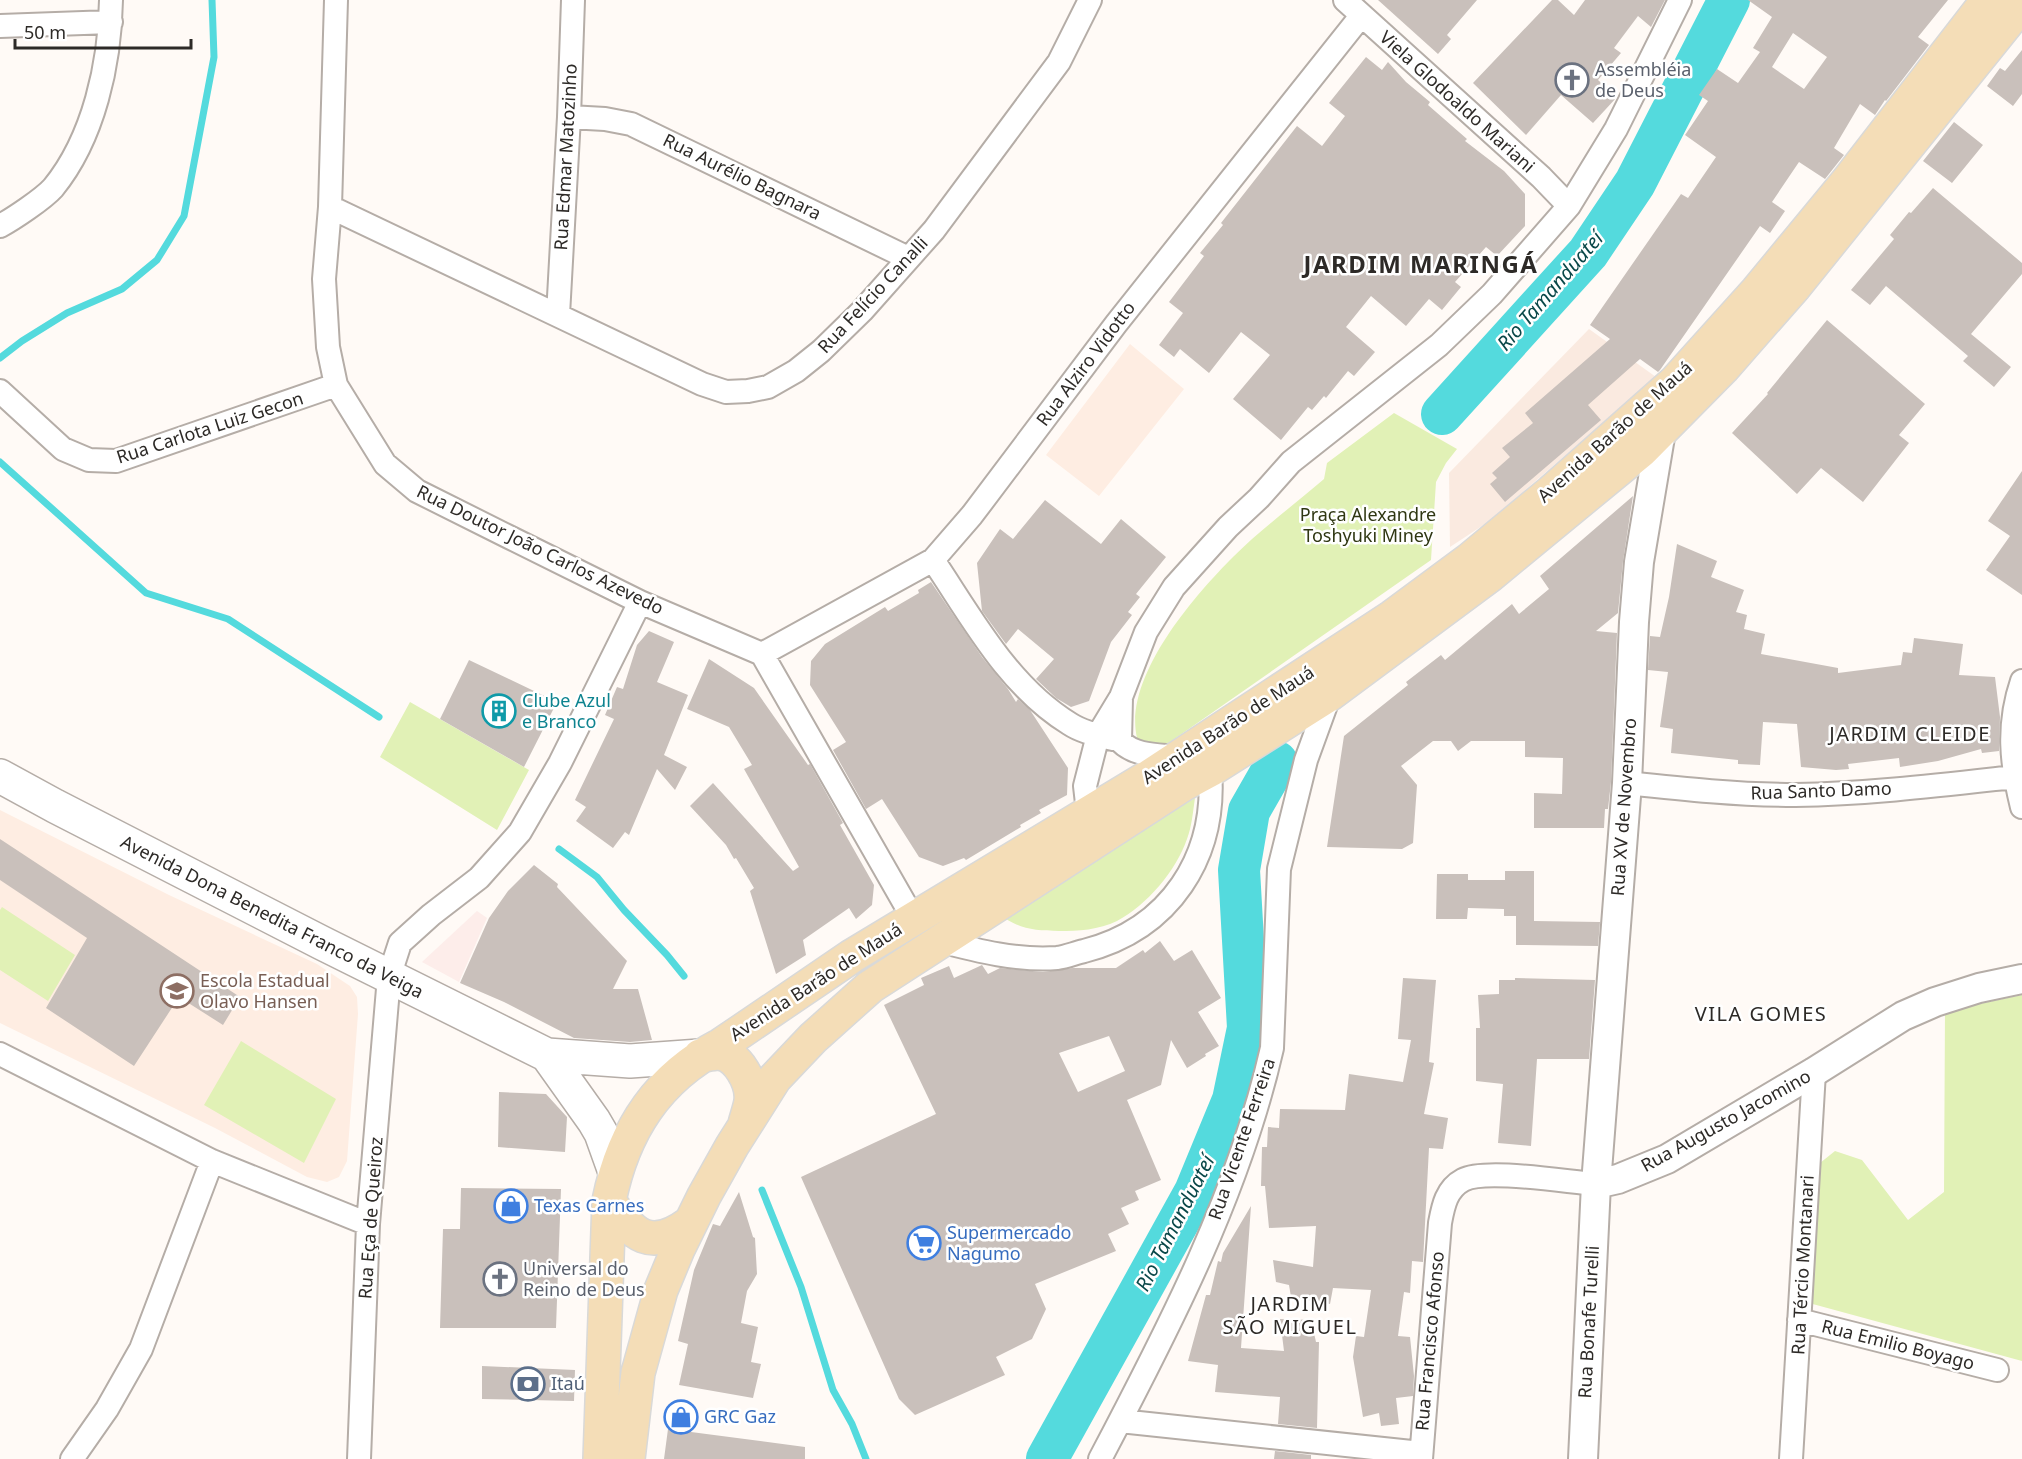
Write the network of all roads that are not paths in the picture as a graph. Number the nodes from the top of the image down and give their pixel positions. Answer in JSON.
{"nodes":[{"id":1,"x":336,"y":0,"type":"edge"},
{"id":2,"x":573,"y":0,"type":"edge"},
{"id":3,"x":1090,"y":0,"type":"edge"},
{"id":4,"x":1345,"y":0,"type":"edge"},
{"id":5,"x":1680,"y":0,"type":"edge"},
{"id":6,"x":1988,"y":0,"type":"edge"},
{"id":7,"x":2022,"y":4,"type":"edge"},
{"id":8,"x":111,"y":11,"type":"edge"},
{"id":9,"x":1361,"y":16,"type":"junction"},
{"id":10,"x":0,"y":26,"type":"edge"},
{"id":11,"x":569,"y":117,"type":"junction"},
{"id":12,"x":1569,"y":206,"type":"junction"},
{"id":13,"x":330,"y":207,"type":"junction"},
{"id":14,"x":0,"y":226,"type":"edge"},
{"id":15,"x":908,"y":258,"type":"junction"},
{"id":16,"x":558,"y":315,"type":"junction"},
{"id":17,"x":336,"y":385,"type":"junction"},
{"id":18,"x":0,"y":391,"type":"edge"},
{"id":19,"x":1660,"y":431,"type":"junction"},
{"id":20,"x":933,"y":560,"type":"junction"},
{"id":21,"x":640,"y":602,"type":"junction"},
{"id":22,"x":762,"y":654,"type":"junction"},
{"id":23,"x":2022,"y":681,"type":"edge"},
{"id":24,"x":1330,"y":693,"type":"junction"},
{"id":25,"x":1121,"y":697,"type":"junction"},
{"id":26,"x":1098,"y":735,"type":"junction"},
{"id":27,"x":1120,"y":741,"type":"junction"},
{"id":28,"x":1179,"y":757,"type":"junction"},
{"id":29,"x":1210,"y":770,"type":"junction"},
{"id":30,"x":0,"y":776,"type":"edge"},
{"id":31,"x":2014,"y":777,"type":"junction"},
{"id":32,"x":1627,"y":783,"type":"junction"},
{"id":33,"x":2022,"y":807,"type":"edge"},
{"id":34,"x":1088,"y":812,"type":"junction"},
{"id":35,"x":913,"y":918,"type":"junction"},
{"id":36,"x":940,"y":941,"type":"junction"},
{"id":37,"x":389,"y":977,"type":"junction"},
{"id":38,"x":2022,"y":979,"type":"edge"},
{"id":39,"x":0,"y":1054,"type":"edge"},
{"id":40,"x":547,"y":1055,"type":"junction"},
{"id":41,"x":700,"y":1056,"type":"junction"},
{"id":42,"x":1814,"y":1072,"type":"junction"},
{"id":43,"x":745,"y":1125,"type":"junction"},
{"id":44,"x":212,"y":1161,"type":"junction"},
{"id":45,"x":1596,"y":1184,"type":"junction"},
{"id":46,"x":612,"y":1186,"type":"junction"},
{"id":47,"x":690,"y":1223,"type":"junction"},
{"id":48,"x":1440,"y":1223,"type":"joint"},
{"id":49,"x":368,"y":1224,"type":"junction"},
{"id":50,"x":1799,"y":1320,"type":"junction"},
{"id":51,"x":1997,"y":1370,"type":"dead end"},
{"id":52,"x":1120,"y":1421,"type":"junction"},
{"id":53,"x":1421,"y":1456,"type":"edge"},
{"id":54,"x":72,"y":1459,"type":"edge"},
{"id":55,"x":359,"y":1459,"type":"edge"},
{"id":56,"x":600,"y":1459,"type":"edge"},
{"id":57,"x":628,"y":1459,"type":"edge"},
{"id":58,"x":1100,"y":1459,"type":"edge"},
{"id":59,"x":1583,"y":1459,"type":"edge"},
{"id":60,"x":1791,"y":1459,"type":"edge"}],
"edges":[{"from":1,"to":13,"type":"street","name":"Rua Doutor João Carlos Azevedo"},
{"from":2,"to":11,"type":"street","name":"Rua Edmar Matozinho"},
{"from":3,"to":15,"type":"street","name":"Rua Felício Canalli"},
{"from":4,"to":9,"type":"street","name":"Viela Glodoaldo Mariani"},
{"from":5,"to":12,"type":"street"},
{"from":6,"to":28,"type":"main road","name":"Avenida Barão de Mauá"},
{"from":7,"to":19,"type":"main road","name":"Avenida Barão de Mauá"},
{"from":8,"to":10,"type":"street"},
{"from":8,"to":14,"type":"street"},
{"from":9,"to":12,"type":"street","name":"Viela Glodoaldo Mariani"},
{"from":9,"to":20,"type":"street","name":"Rua Alziro Vidotto"},
{"from":11,"to":15,"type":"street","name":"Rua Aurélio Bagnara"},
{"from":11,"to":16,"type":"street","name":"Rua Edmar Matozinho"},
{"from":12,"to":25,"type":"street"},
{"from":13,"to":16,"type":"street","name":"Rua Felício Canalli"},
{"from":13,"to":17,"type":"street","name":"Rua Doutor João Carlos Azevedo"},
{"from":15,"to":16,"type":"street","name":"Rua Felício Canalli"},
{"from":17,"to":18,"type":"street","name":"Rua Carlota Luiz Gecon"},
{"from":17,"to":21,"type":"street","name":"Rua Doutor João Carlos Azevedo"},
{"from":19,"to":24,"type":"main road","name":"Avenida Barão de Mauá"},
{"from":19,"to":32,"type":"street","name":"Rua XV de Novembro"},
{"from":20,"to":22,"type":"street","name":"Rua Alziro Vidotto"},
{"from":20,"to":26,"type":"street"},
{"from":21,"to":22,"type":"street","name":"Rua Doutor João Carlos Azevedo"},
{"from":21,"to":37,"type":"street","name":"Rua Eça de Queiroz"},
{"from":22,"to":35,"type":"street"},
{"from":23,"to":31,"type":"street"},
{"from":24,"to":29,"type":"main road","name":"Avenida Barão de Mauá"},
{"from":24,"to":52,"type":"street","name":"Rua Vicente Ferreira"},
{"from":25,"to":26,"type":"street"},
{"from":25,"to":27,"type":"street"},
{"from":26,"to":27,"type":"street"},
{"from":26,"to":34,"type":"street"},
{"from":27,"to":28,"type":"street"},
{"from":28,"to":29,"type":"street"},
{"from":28,"to":34,"type":"main road","name":"Avenida Barão de Mauá"},
{"from":29,"to":36,"type":"main road","name":"Avenida Barão de Mauá"},
{"from":29,"to":36,"type":"street"},
{"from":30,"to":37,"type":"main road","name":"Avenida Dona Benedita Franco da Veiga"},
{"from":31,"to":32,"type":"street","name":"Rua Santo Damo"},
{"from":31,"to":33,"type":"street"},
{"from":32,"to":45,"type":"street","name":"Rua XV de Novembro"},
{"from":34,"to":35,"type":"main road","name":"Avenida Barão de Mauá"},
{"from":35,"to":41,"type":"main road","name":"Avenida Barão de Mauá"},
{"from":36,"to":43,"type":"main road","name":"Avenida Barão de Mauá"},
{"from":37,"to":40,"type":"main road","name":"Avenida Dona Benedita Franco da Veiga"},
{"from":37,"to":49,"type":"street","name":"Rua Eça de Queiroz"},
{"from":38,"to":42,"type":"street","name":"Rua Augusto Jacomino"},
{"from":39,"to":44,"type":"street"},
{"from":40,"to":41,"type":"main road"},
{"from":40,"to":46,"type":"main road"},
{"from":41,"to":43,"type":"main road"},
{"from":41,"to":46,"type":"main road","name":"Avenida Barão de Mauá"},
{"from":42,"to":45,"type":"street","name":"Rua Augusto Jacomino"},
{"from":42,"to":50,"type":"street","name":"Rua Tércio Montanari"},
{"from":43,"to":47,"type":"main road","name":"Avenida Barão de Mauá"},
{"from":44,"to":49,"type":"street"},
{"from":44,"to":54,"type":"street"},
{"from":45,"to":48,"type":"street","name":"Rua Augusto Jacomino"},
{"from":45,"to":59,"type":"street","name":"Rua Bonafe Turelli"},
{"from":46,"to":47,"type":"main road"},
{"from":46,"to":56,"type":"main road","name":"Avenida Barão de Mauá"},
{"from":47,"to":57,"type":"main road","name":"Avenida Barão de Mauá"},
{"from":48,"to":53,"type":"street","name":"Rua Francisco Afonso"},
{"from":49,"to":55,"type":"street","name":"Rua Eça de Queiroz"},
{"from":50,"to":51,"type":"street","name":"Rua Emilio Boyago"},
{"from":50,"to":60,"type":"street","name":"Rua Tércio Montanari"},
{"from":52,"to":53,"type":"street"},
{"from":52,"to":58,"type":"street","name":"Rua Vicente Ferreira"}]}
